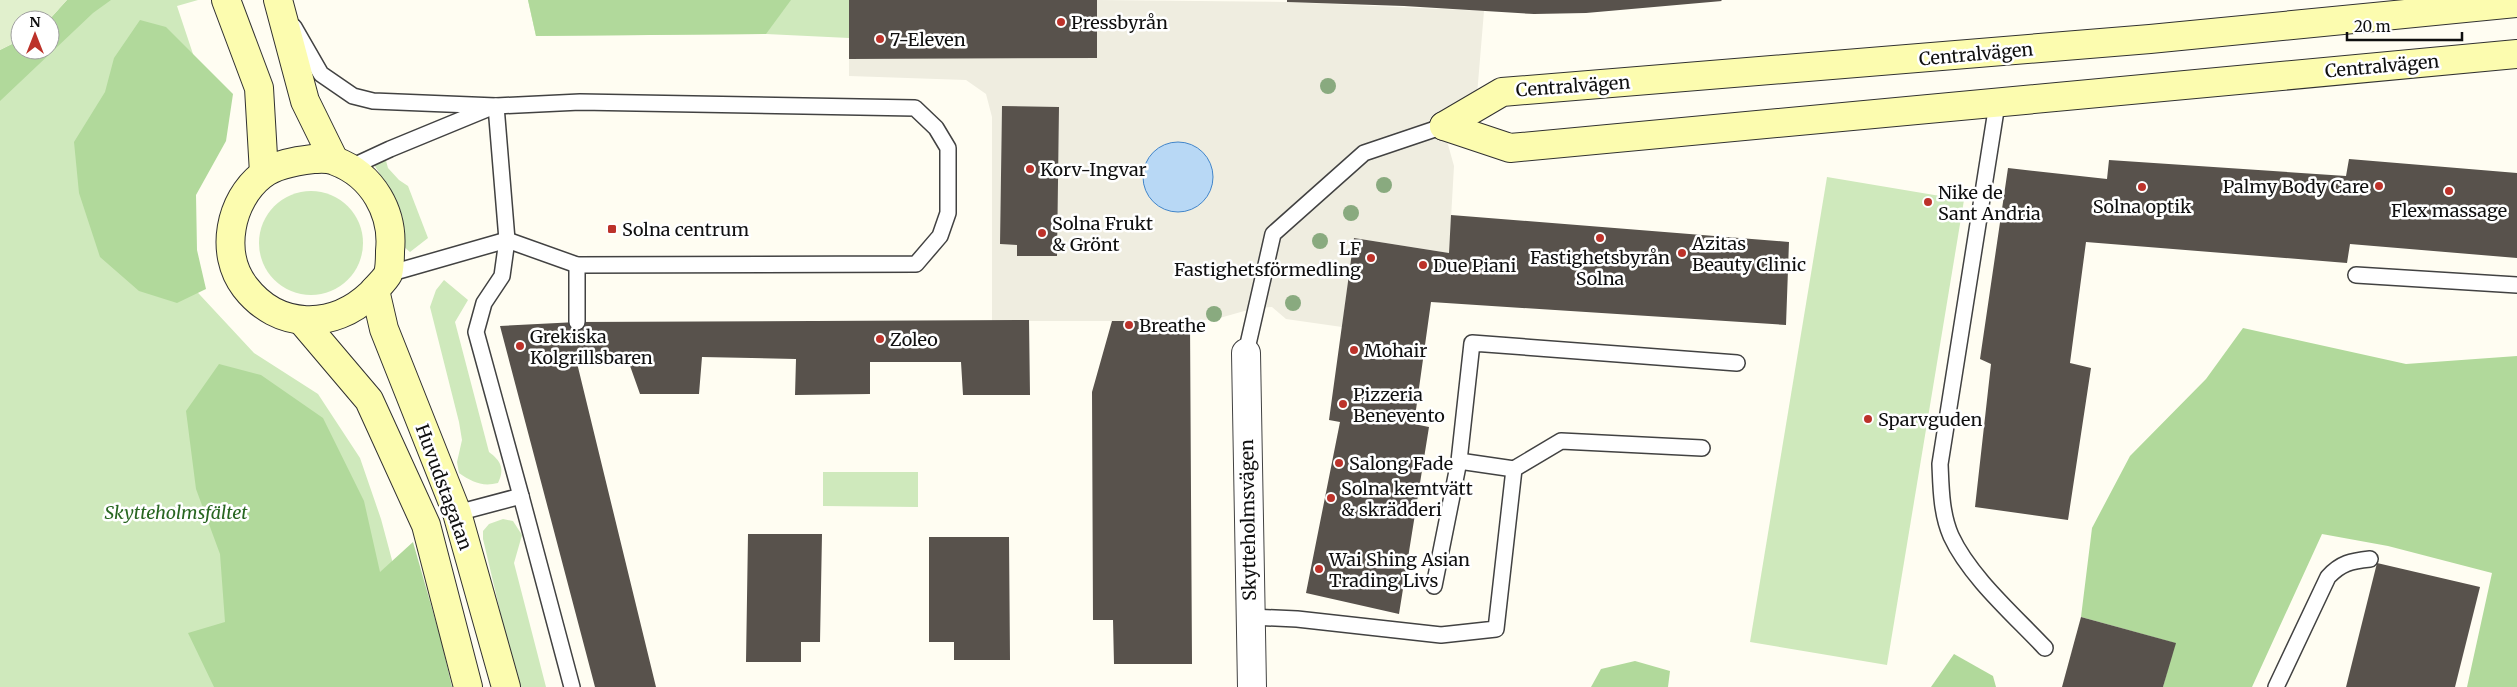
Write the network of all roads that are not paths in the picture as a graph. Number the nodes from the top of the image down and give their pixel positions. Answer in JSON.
{"nodes":[{"id":1,"x":226,"y":0,"type":"edge"},
{"id":2,"x":278,"y":0,"type":"edge"},
{"id":3,"x":2517,"y":3,"type":"edge"},
{"id":4,"x":2517,"y":54,"type":"edge"},
{"id":5,"x":1997,"y":104,"type":"junction"},
{"id":6,"x":496,"y":106,"type":"junction"},
{"id":7,"x":1444,"y":126,"type":"junction"},
{"id":8,"x":342,"y":164,"type":"junction"},
{"id":9,"x":264,"y":173,"type":"junction"},
{"id":10,"x":507,"y":240,"type":"junction"},
{"id":11,"x":577,"y":265,"type":"junction"},
{"id":12,"x":2356,"y":275,"type":"dead end"},
{"id":13,"x":381,"y":282,"type":"junction"},
{"id":14,"x":2517,"y":285,"type":"edge"},
{"id":15,"x":302,"y":321,"type":"junction"},
{"id":16,"x":577,"y":322,"type":"dead end"},
{"id":17,"x":1246,"y":353,"type":"joint"},
{"id":18,"x":1737,"y":362,"type":"dead end"},
{"id":19,"x":1702,"y":448,"type":"dead end"},
{"id":20,"x":1459,"y":461,"type":"junction"},
{"id":21,"x":1514,"y":469,"type":"junction"},
{"id":22,"x":521,"y":496,"type":"junction"},
{"id":23,"x":457,"y":513,"type":"junction"},
{"id":24,"x":2370,"y":559,"type":"dead end"},
{"id":25,"x":1434,"y":586,"type":"dead end"},
{"id":26,"x":1250,"y":617,"type":"junction"},
{"id":27,"x":2045,"y":648,"type":"dead end"},
{"id":28,"x":468,"y":687,"type":"edge"},
{"id":29,"x":506,"y":687,"type":"edge"},
{"id":30,"x":572,"y":687,"type":"edge"},
{"id":31,"x":1252,"y":687,"type":"edge"},
{"id":32,"x":2276,"y":687,"type":"edge"}],
"edges":[{"from":1,"to":9,"type":"street"},
{"from":2,"to":6,"type":"lane"},
{"from":2,"to":8,"type":"street","name":"Huvudstagatan"},
{"from":3,"to":7,"type":"street","name":"Centralvägen"},
{"from":4,"to":5,"type":"street","name":"Centralvägen"},
{"from":5,"to":7,"type":"street","name":"Centralvägen"},
{"from":5,"to":27,"type":"lane"},
{"from":6,"to":8,"type":"lane"},
{"from":6,"to":10,"type":"lane"},
{"from":6,"to":11,"type":"lane"},
{"from":7,"to":17,"type":"lane","name":"Centralvägen"},
{"from":8,"to":9,"type":"street"},
{"from":8,"to":13,"type":"street","name":"Huvudstagatan"},
{"from":9,"to":15,"type":"street"},
{"from":10,"to":11,"type":"lane"},
{"from":10,"to":13,"type":"lane"},
{"from":10,"to":22,"type":"lane"},
{"from":11,"to":16,"type":"lane"},
{"from":12,"to":14,"type":"lane"},
{"from":13,"to":15,"type":"street"},
{"from":13,"to":23,"type":"street","name":"Huvudstagatan"},
{"from":15,"to":28,"type":"street","name":"Huvudstagatan"},
{"from":17,"to":26,"type":"street","name":"Skytteholmsvägen"},
{"from":18,"to":20,"type":"lane"},
{"from":19,"to":21,"type":"lane"},
{"from":20,"to":21,"type":"lane"},
{"from":20,"to":25,"type":"lane"},
{"from":21,"to":26,"type":"lane"},
{"from":22,"to":23,"type":"lane"},
{"from":22,"to":30,"type":"lane"},
{"from":23,"to":29,"type":"street","name":"Huvudstagatan"},
{"from":24,"to":32,"type":"lane"},
{"from":26,"to":31,"type":"street","name":"Skytteholmsvägen"}]}
